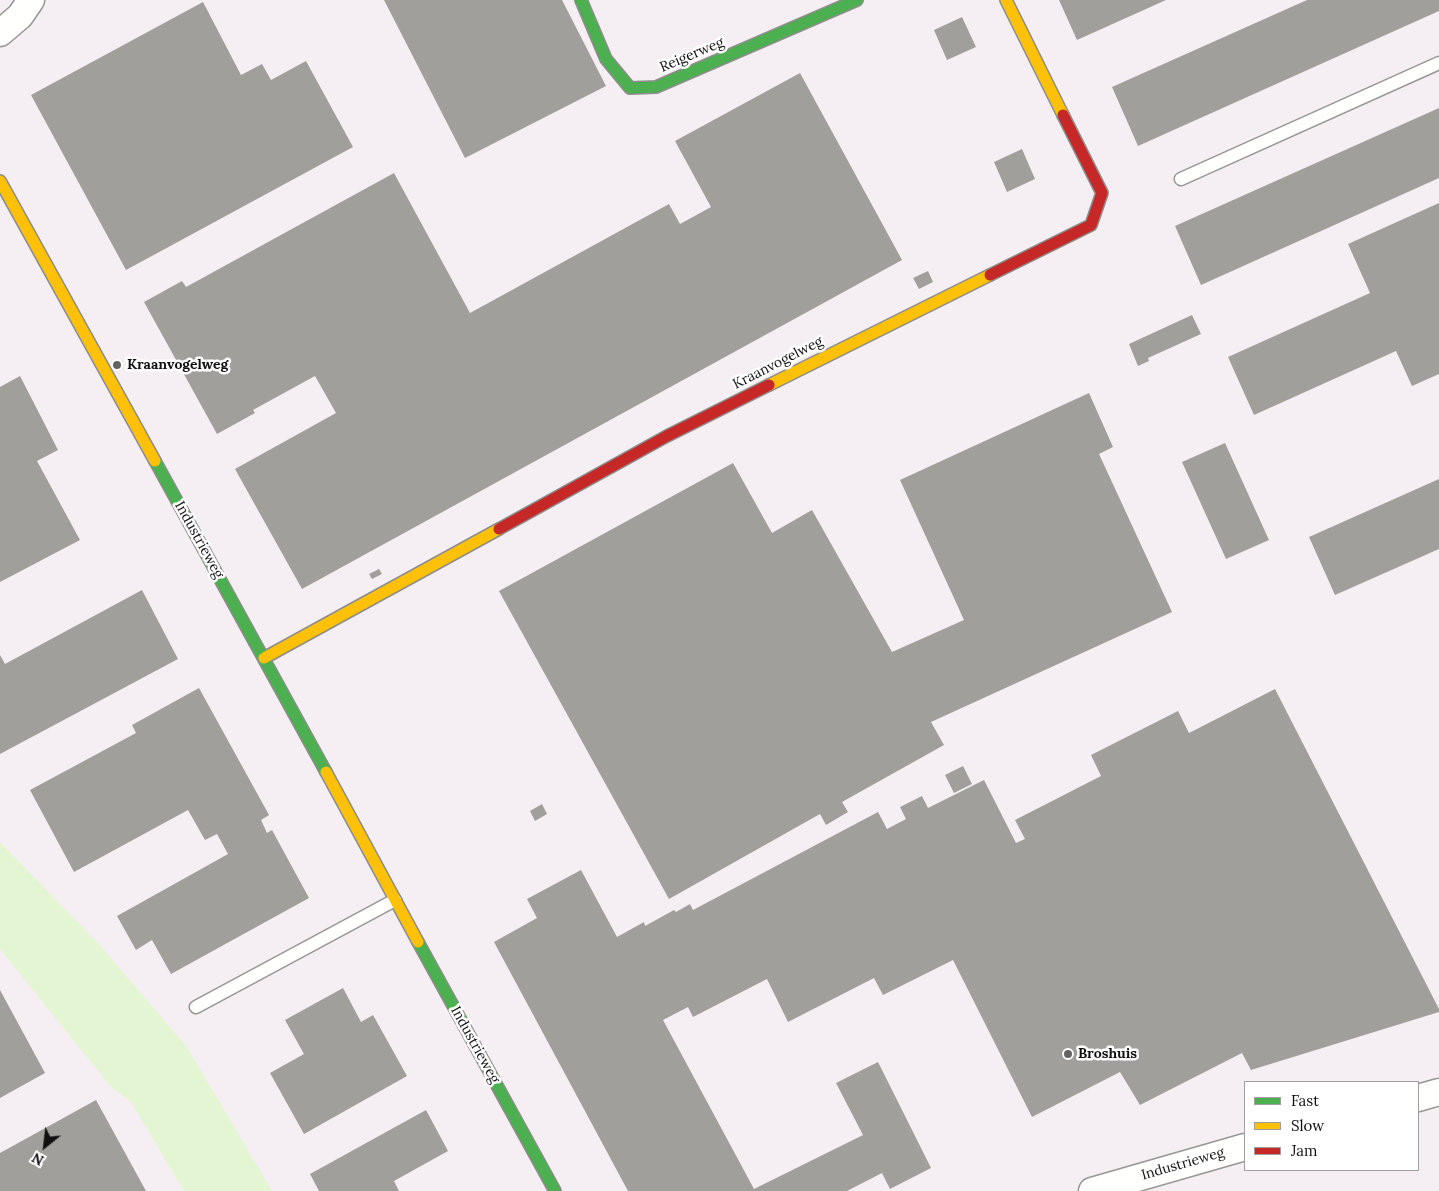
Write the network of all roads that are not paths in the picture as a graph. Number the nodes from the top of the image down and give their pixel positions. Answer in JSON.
{"nodes":[{"id":1,"x":31,"y":0,"type":"edge"},
{"id":2,"x":581,"y":0,"type":"edge"},
{"id":3,"x":856,"y":0,"type":"edge"},
{"id":4,"x":1006,"y":0,"type":"edge"},
{"id":5,"x":0,"y":33,"type":"edge"},
{"id":6,"x":1439,"y":63,"type":"edge"},
{"id":7,"x":1180,"y":179,"type":"dead end"},
{"id":8,"x":2,"y":191,"type":"edge"},
{"id":9,"x":264,"y":658,"type":"junction"},
{"id":10,"x":395,"y":900,"type":"junction"},
{"id":11,"x":196,"y":1007,"type":"dead end"},
{"id":12,"x":1439,"y":1092,"type":"edge"},
{"id":13,"x":1419,"y":1098,"type":"edge"},
{"id":14,"x":1244,"y":1147,"type":"edge"},
{"id":15,"x":555,"y":1191,"type":"edge"},
{"id":16,"x":1092,"y":1191,"type":"edge"}],
"edges":[{"from":1,"to":5,"type":"street"},
{"from":2,"to":3,"type":"street","name":"Reigerweg"},
{"from":4,"to":9,"type":"street","name":"Kraanvogelweg"},
{"from":6,"to":7,"type":"lane"},
{"from":8,"to":9,"type":"street","name":"Industrieweg"},
{"from":9,"to":10,"type":"street","name":"Industrieweg"},
{"from":10,"to":11,"type":"lane"},
{"from":10,"to":15,"type":"street","name":"Industrieweg"},
{"from":12,"to":13,"type":"street"},
{"from":14,"to":16,"type":"street","name":"Industrieweg"}]}
